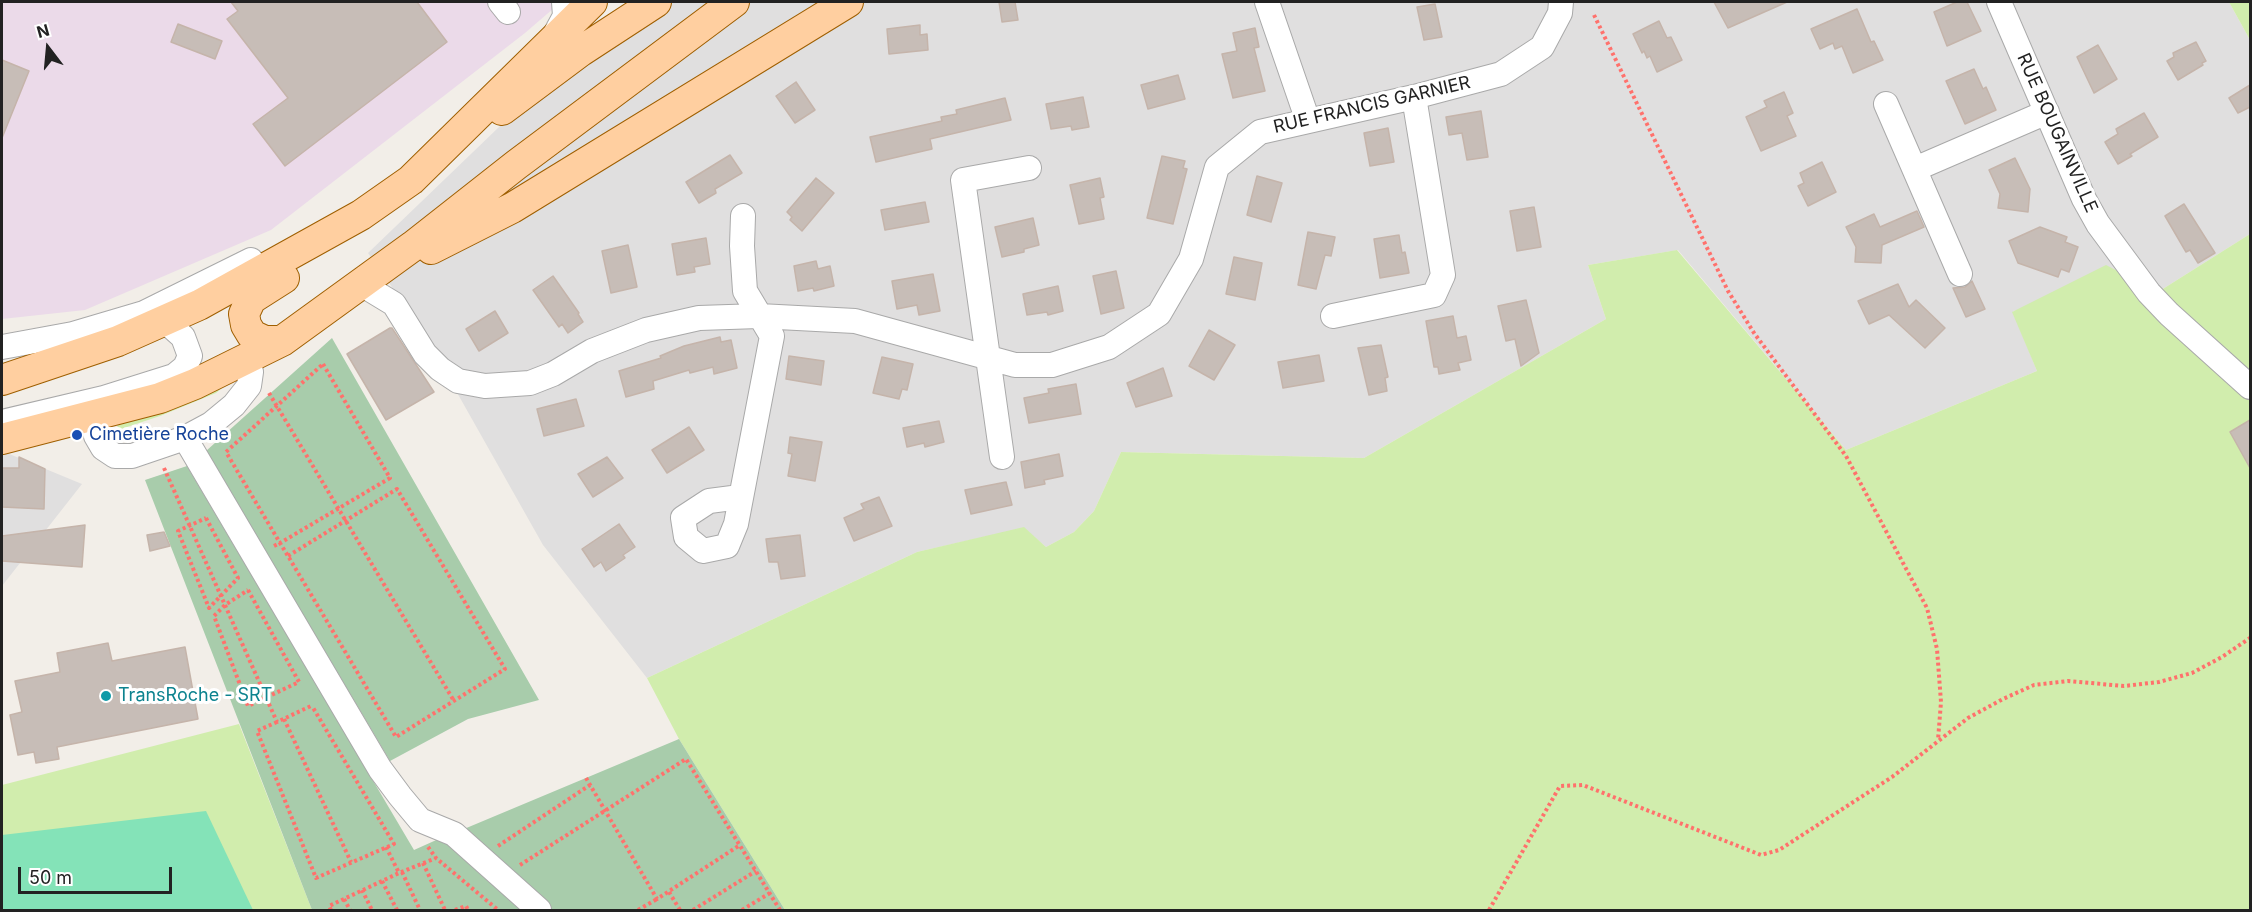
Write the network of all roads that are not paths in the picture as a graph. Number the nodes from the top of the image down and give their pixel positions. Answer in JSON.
{"nodes":[{"id":1,"x":564,"y":2,"type":"edge"},
{"id":2,"x":592,"y":2,"type":"edge"},
{"id":3,"x":657,"y":2,"type":"edge"},
{"id":4,"x":735,"y":2,"type":"edge"},
{"id":5,"x":848,"y":2,"type":"edge"},
{"id":6,"x":1267,"y":2,"type":"edge"},
{"id":7,"x":1561,"y":2,"type":"edge"},
{"id":8,"x":1999,"y":2,"type":"edge"},
{"id":9,"x":552,"y":41,"type":"junction"},
{"id":10,"x":1414,"y":97,"type":"junction"},
{"id":11,"x":1886,"y":104,"type":"dead end"},
{"id":12,"x":2047,"y":112,"type":"junction"},
{"id":13,"x":1308,"y":121,"type":"junction"},
{"id":14,"x":1029,"y":168,"type":"dead end"},
{"id":15,"x":1915,"y":169,"type":"junction"},
{"id":16,"x":415,"y":175,"type":"junction"},
{"id":17,"x":743,"y":216,"type":"dead end"},
{"id":18,"x":1960,"y":274,"type":"dead end"},
{"id":19,"x":361,"y":284,"type":"junction"},
{"id":20,"x":759,"y":316,"type":"junction"},
{"id":21,"x":1333,"y":316,"type":"dead end"},
{"id":22,"x":154,"y":317,"type":"junction"},
{"id":23,"x":282,"y":341,"type":"junction"},
{"id":24,"x":2,"y":347,"type":"edge"},
{"id":25,"x":988,"y":358,"type":"junction"},
{"id":26,"x":249,"y":372,"type":"junction"},
{"id":27,"x":2,"y":380,"type":"edge"},
{"id":28,"x":2250,"y":387,"type":"edge"},
{"id":29,"x":91,"y":417,"type":"junction"},
{"id":30,"x":2,"y":422,"type":"edge"},
{"id":31,"x":185,"y":438,"type":"junction"},
{"id":32,"x":2,"y":439,"type":"edge"},
{"id":33,"x":1002,"y":457,"type":"dead end"},
{"id":34,"x":740,"y":497,"type":"dead end"},
{"id":35,"x":539,"y":910,"type":"edge"}],
"edges":[{"from":1,"to":9,"type":"street"},
{"from":2,"to":9,"type":"main road"},
{"from":3,"to":16,"type":"main road"},
{"from":4,"to":19,"type":"main road"},
{"from":5,"to":19,"type":"main road"},
{"from":6,"to":13,"type":"street"},
{"from":7,"to":10,"type":"street","name":"RUE FRANCIS GARNIER"},
{"from":8,"to":12,"type":"street","name":"RUE BOUGAINVILLE"},
{"from":9,"to":16,"type":"main road"},
{"from":10,"to":13,"type":"street","name":"RUE FRANCIS GARNIER"},
{"from":10,"to":21,"type":"street"},
{"from":11,"to":15,"type":"street"},
{"from":12,"to":15,"type":"street"},
{"from":12,"to":28,"type":"street","name":"RUE BOUGAINVILLE"},
{"from":13,"to":25,"type":"street","name":"RUE FRANCIS GARNIER"},
{"from":14,"to":25,"type":"street"},
{"from":15,"to":18,"type":"street"},
{"from":16,"to":22,"type":"main road"},
{"from":16,"to":23,"type":"main road"},
{"from":17,"to":20,"type":"street"},
{"from":19,"to":20,"type":"street","name":"RUE FRANCIS GARNIER"},
{"from":19,"to":23,"type":"main road"},
{"from":20,"to":25,"type":"street","name":"RUE FRANCIS GARNIER"},
{"from":20,"to":34,"type":"street"},
{"from":22,"to":24,"type":"street"},
{"from":22,"to":27,"type":"main road"},
{"from":22,"to":30,"type":"street"},
{"from":23,"to":26,"type":"main road"},
{"from":25,"to":33,"type":"street"},
{"from":26,"to":29,"type":"main road"},
{"from":26,"to":31,"type":"street"},
{"from":29,"to":31,"type":"street"},
{"from":29,"to":32,"type":"main road"},
{"from":31,"to":35,"type":"street"}]}
